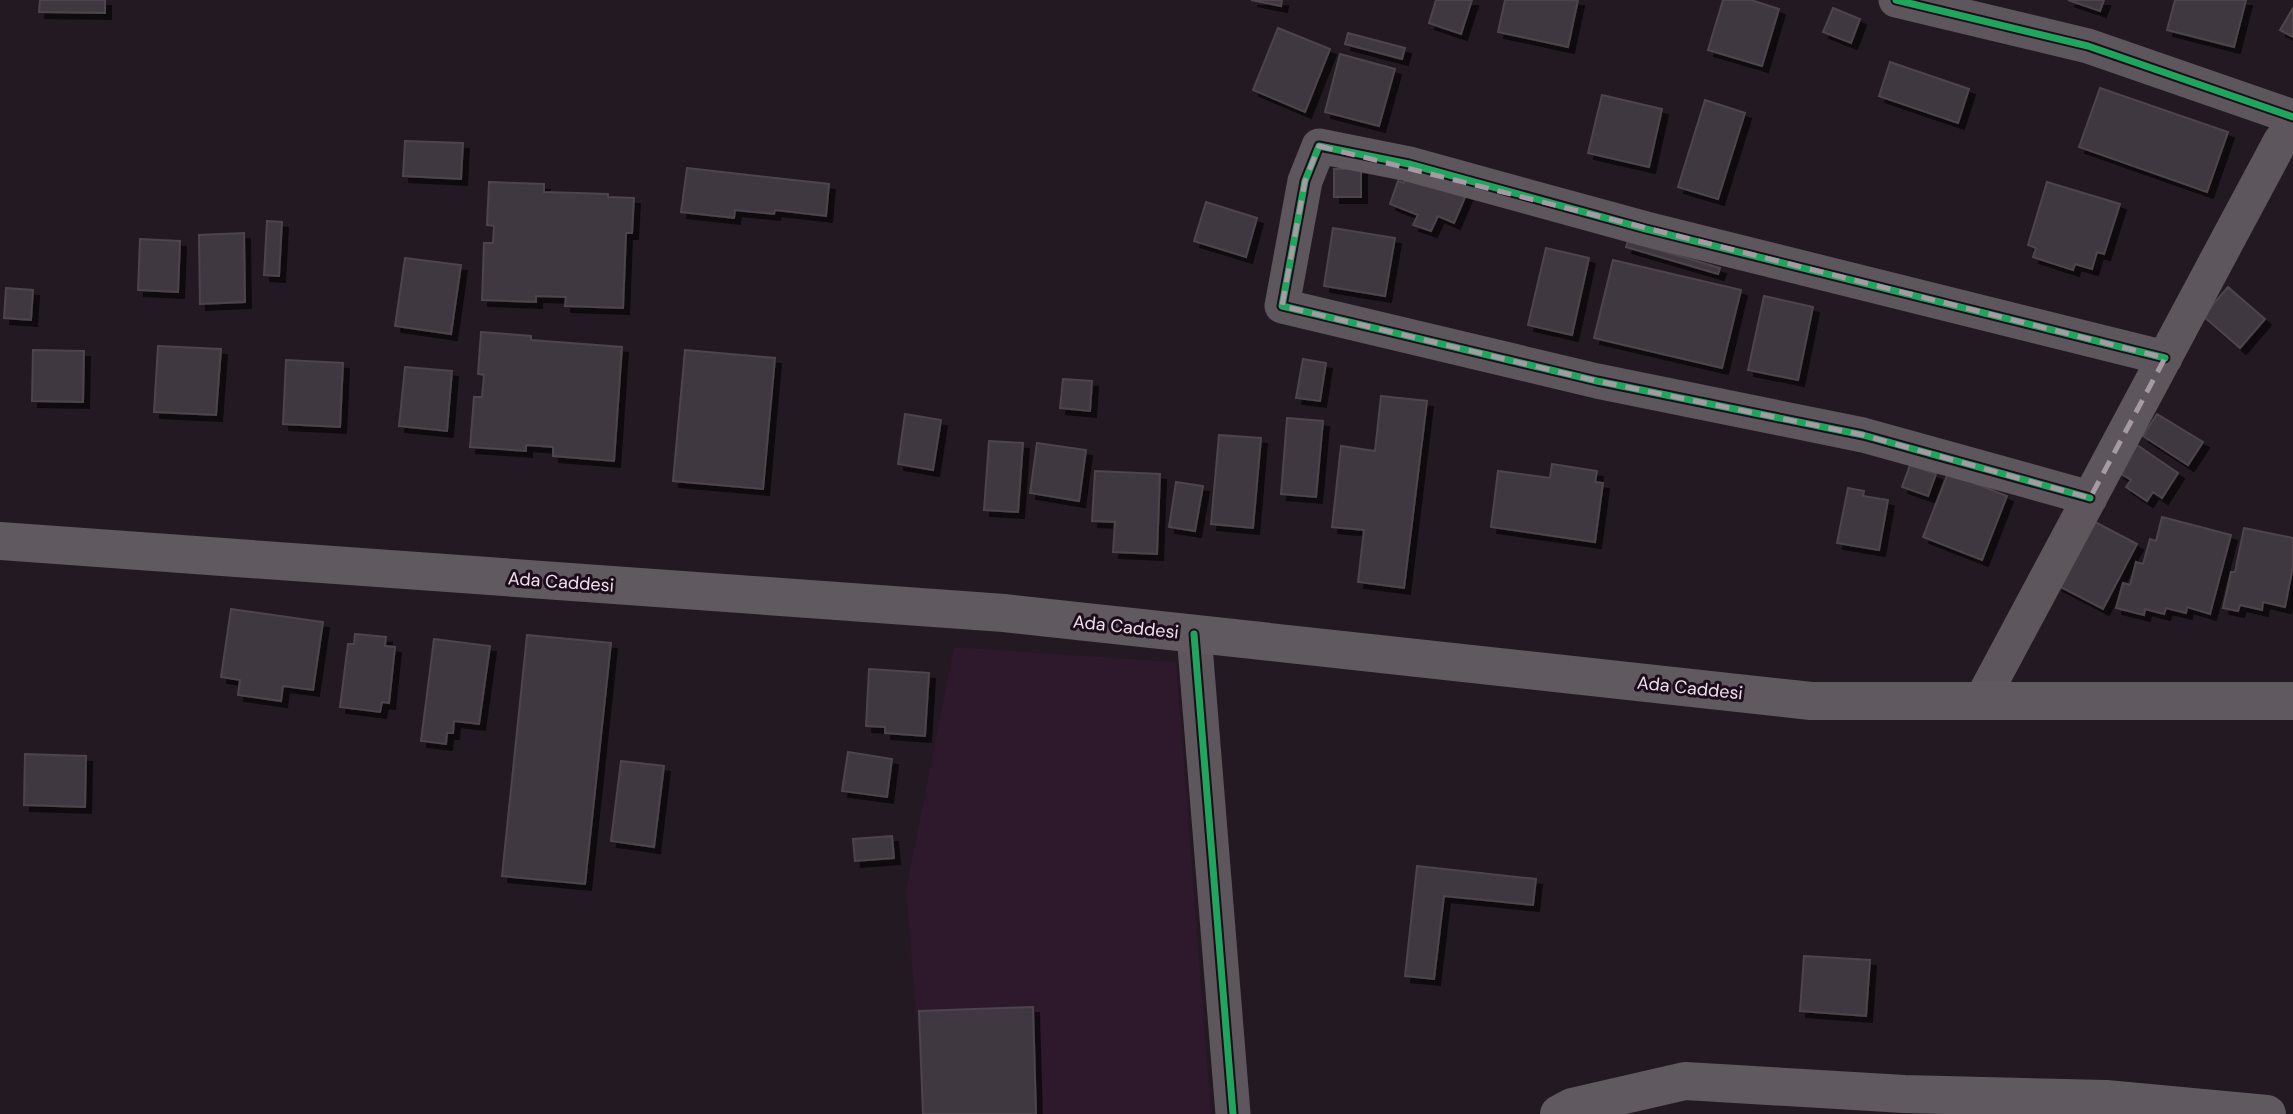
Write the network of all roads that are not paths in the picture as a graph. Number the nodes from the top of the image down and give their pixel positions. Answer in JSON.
{"nodes":[{"id":1,"x":1896,"y":0,"type":"edge"},
{"id":2,"x":2293,"y":117,"type":"edge"},
{"id":3,"x":2293,"y":125,"type":"edge"},
{"id":4,"x":2165,"y":358,"type":"junction"},
{"id":5,"x":2090,"y":498,"type":"junction"},
{"id":6,"x":0,"y":541,"type":"edge"},
{"id":7,"x":1194,"y":634,"type":"junction"},
{"id":8,"x":1981,"y":701,"type":"junction"},
{"id":9,"x":2293,"y":701,"type":"edge"},
{"id":10,"x":1233,"y":1114,"type":"edge"},
{"id":11,"x":1559,"y":1114,"type":"edge"},
{"id":12,"x":2267,"y":1114,"type":"edge"}],
"edges":[{"from":1,"to":2,"type":"street"},
{"from":3,"to":4,"type":"street"},
{"from":4,"to":5,"type":"street"},
{"from":4,"to":5,"type":"street"},
{"from":5,"to":8,"type":"street"},
{"from":6,"to":7,"type":"main road","name":"Ada Caddesi"},
{"from":7,"to":8,"type":"main road","name":"Ada Caddesi"},
{"from":7,"to":10,"type":"street"},
{"from":8,"to":9,"type":"main road","name":"Ada Caddesi"},
{"from":11,"to":12,"type":"main road"}]}
